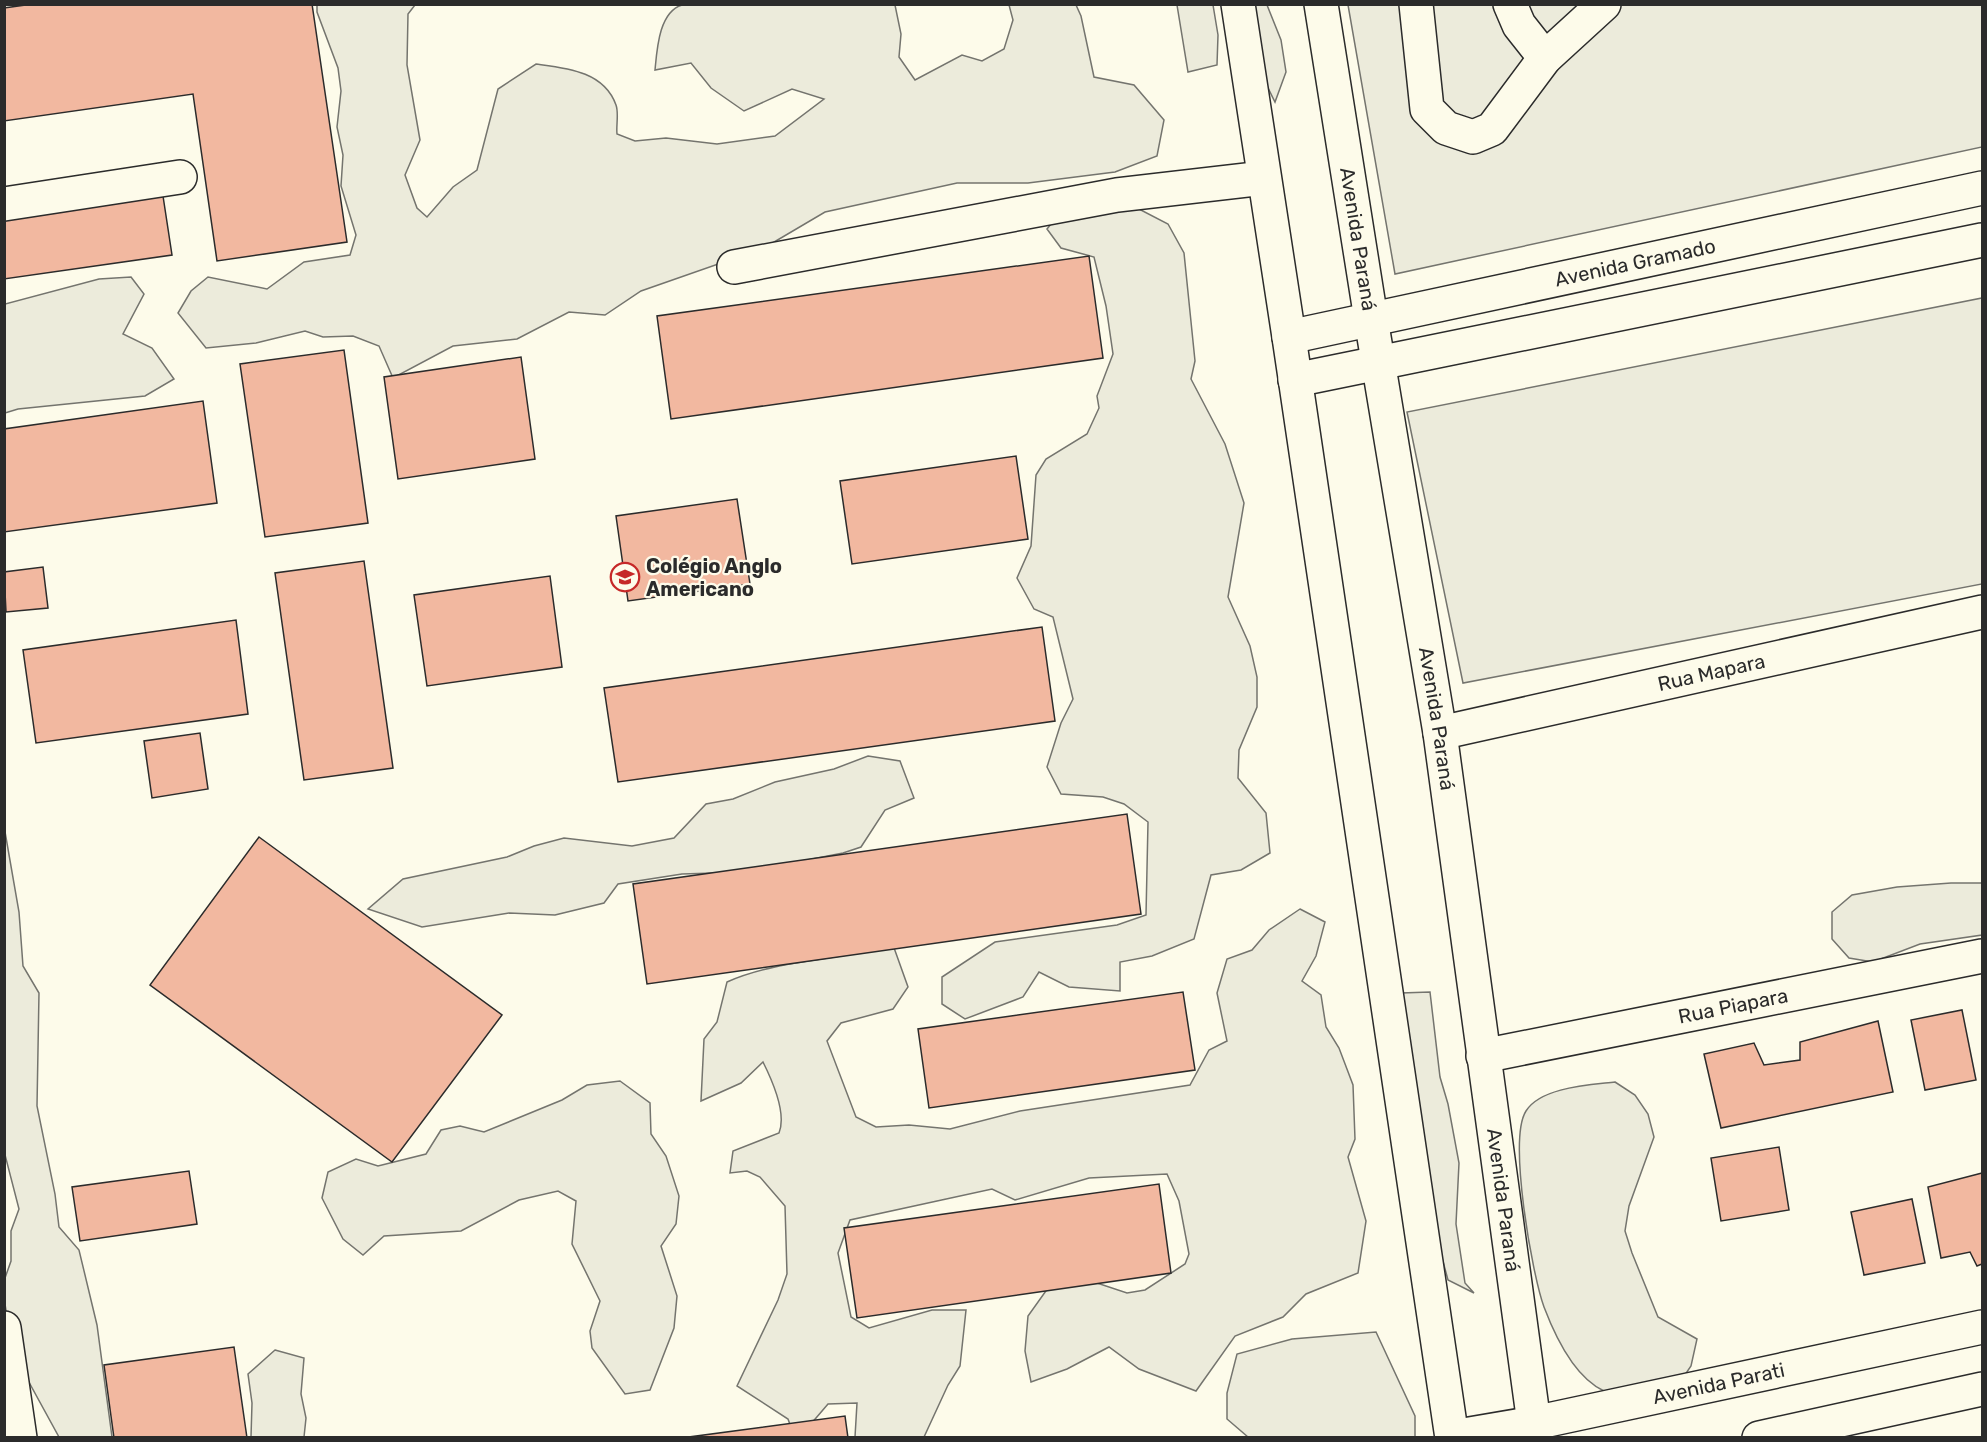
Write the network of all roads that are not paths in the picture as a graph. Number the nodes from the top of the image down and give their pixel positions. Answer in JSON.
{"nodes":[{"id":1,"x":1238,"y":4,"type":"edge"},
{"id":2,"x":1321,"y":4,"type":"edge"},
{"id":3,"x":1416,"y":4,"type":"edge"},
{"id":4,"x":1510,"y":4,"type":"edge"},
{"id":5,"x":1604,"y":4,"type":"edge"},
{"id":6,"x":1545,"y":58,"type":"junction"},
{"id":7,"x":180,"y":177,"type":"dead end"},
{"id":8,"x":1264,"y":178,"type":"junction"},
{"id":9,"x":1983,"y":188,"type":"edge"},
{"id":10,"x":4,"y":204,"type":"edge"},
{"id":11,"x":1983,"y":240,"type":"edge"},
{"id":12,"x":734,"y":267,"type":"dead end"},
{"id":13,"x":1371,"y":319,"type":"junction"},
{"id":14,"x":1289,"y":337,"type":"junction"},
{"id":15,"x":1379,"y":361,"type":"junction"},
{"id":16,"x":1295,"y":380,"type":"junction"},
{"id":17,"x":1983,"y":612,"type":"edge"},
{"id":18,"x":1440,"y":733,"type":"junction"},
{"id":19,"x":1983,"y":956,"type":"edge"},
{"id":20,"x":1483,"y":1056,"type":"junction"},
{"id":21,"x":1983,"y":1326,"type":"edge"},
{"id":22,"x":4,"y":1328,"type":"edge"},
{"id":23,"x":1983,"y":1389,"type":"edge"},
{"id":24,"x":1535,"y":1430,"type":"edge"},
{"id":25,"x":20,"y":1437,"type":"edge"},
{"id":26,"x":1452,"y":1437,"type":"edge"},
{"id":27,"x":1759,"y":1437,"type":"edge"}],
"edges":[{"from":1,"to":8,"type":"street"},
{"from":2,"to":13,"type":"street","name":"Avenida Paraná"},
{"from":3,"to":6,"type":"street"},
{"from":4,"to":6,"type":"street"},
{"from":5,"to":6,"type":"street"},
{"from":7,"to":10,"type":"street"},
{"from":8,"to":12,"type":"street"},
{"from":8,"to":14,"type":"street"},
{"from":9,"to":13,"type":"street","name":"Avenida Gramado"},
{"from":11,"to":15,"type":"street"},
{"from":13,"to":14,"type":"street","name":"Avenida Gramado"},
{"from":13,"to":15,"type":"street","name":"Avenida Paraná"},
{"from":14,"to":16,"type":"street"},
{"from":15,"to":16,"type":"street"},
{"from":15,"to":18,"type":"street","name":"Avenida Paraná"},
{"from":16,"to":26,"type":"street"},
{"from":17,"to":18,"type":"street","name":"Rua Mapara"},
{"from":18,"to":20,"type":"street","name":"Avenida Paraná"},
{"from":19,"to":20,"type":"street","name":"Rua Piapara"},
{"from":20,"to":24,"type":"street","name":"Avenida Paraná"},
{"from":21,"to":24,"type":"street","name":"Avenida Parati"},
{"from":22,"to":25,"type":"street"},
{"from":23,"to":27,"type":"street"},
{"from":24,"to":26,"type":"street","name":"Avenida Parati"}]}
